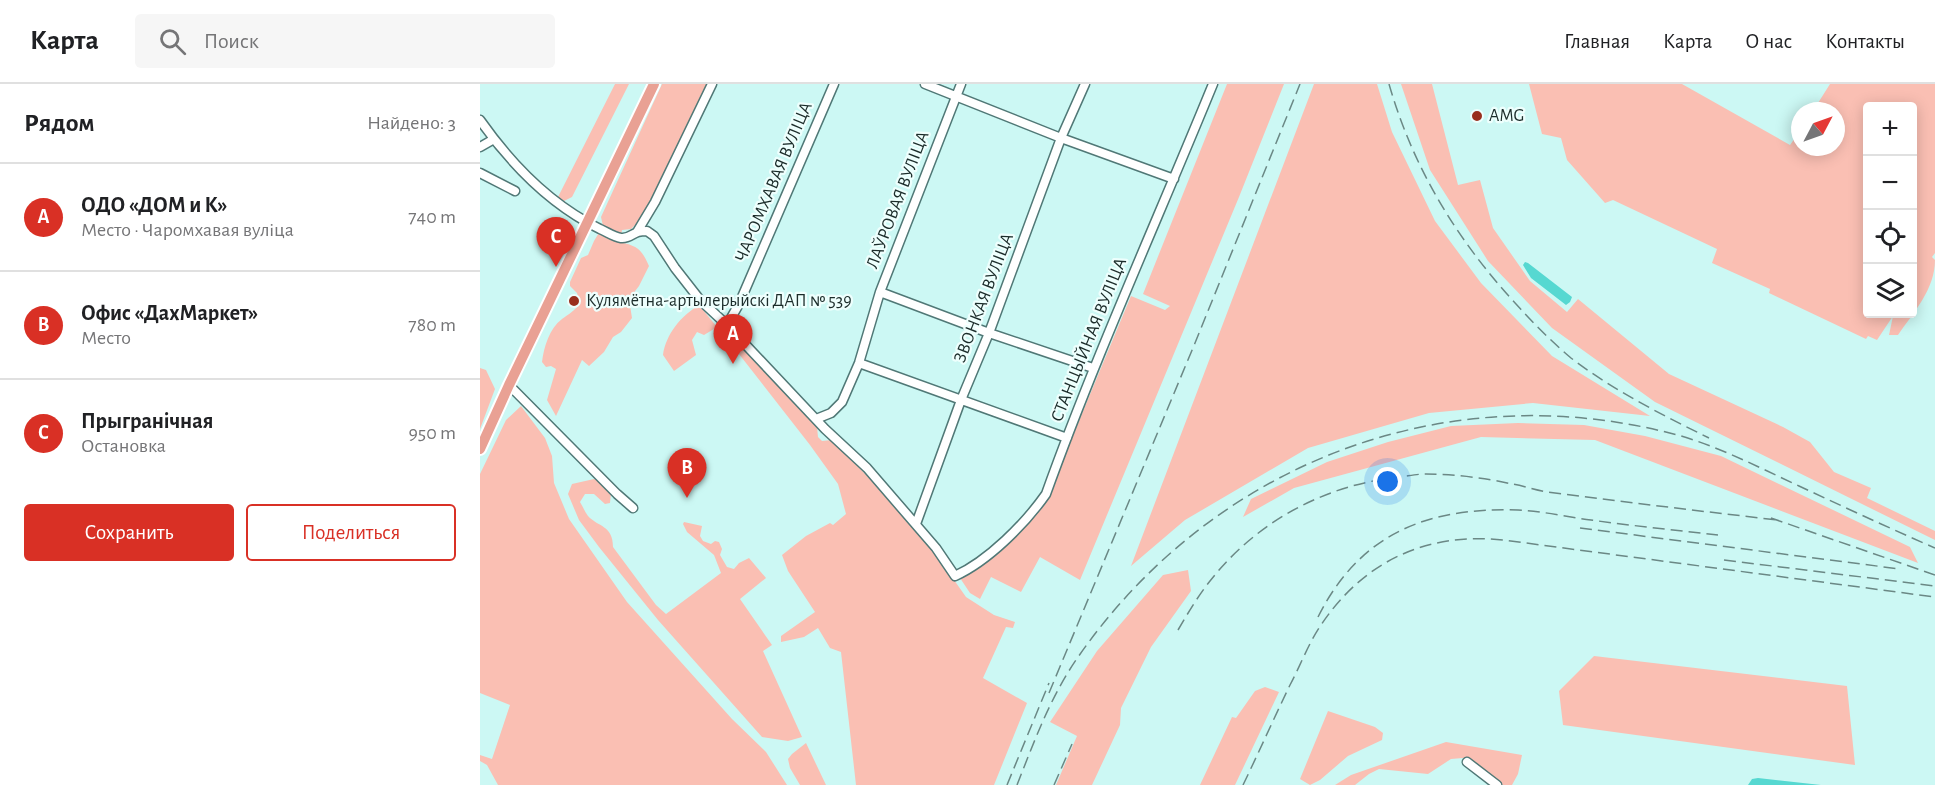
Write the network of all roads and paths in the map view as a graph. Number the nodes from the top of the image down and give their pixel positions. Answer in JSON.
{"nodes":[{"id":1,"x":654,"y":84,"type":"edge"},
{"id":2,"x":712,"y":84,"type":"edge"},
{"id":3,"x":834,"y":84,"type":"edge"},
{"id":4,"x":925,"y":84,"type":"edge"},
{"id":5,"x":961,"y":84,"type":"edge"},
{"id":6,"x":1085,"y":84,"type":"edge"},
{"id":7,"x":1213,"y":84,"type":"edge"},
{"id":8,"x":956,"y":96,"type":"junction"},
{"id":9,"x":480,"y":120,"type":"edge"},
{"id":10,"x":1061,"y":138,"type":"junction"},
{"id":11,"x":494,"y":139,"type":"junction"},
{"id":12,"x":480,"y":147,"type":"edge"},
{"id":13,"x":480,"y":173,"type":"edge"},
{"id":14,"x":1174,"y":180,"type":"junction"},
{"id":15,"x":515,"y":190,"type":"dead end"},
{"id":16,"x":588,"y":224,"type":"junction"},
{"id":17,"x":637,"y":232,"type":"junction"},
{"id":18,"x":880,"y":292,"type":"junction"},
{"id":19,"x":727,"y":325,"type":"junction"},
{"id":20,"x":989,"y":333,"type":"junction"},
{"id":21,"x":859,"y":363,"type":"junction"},
{"id":22,"x":1093,"y":368,"type":"junction"},
{"id":23,"x":509,"y":385,"type":"junction"},
{"id":24,"x":961,"y":400,"type":"junction"},
{"id":25,"x":816,"y":419,"type":"junction"},
{"id":26,"x":1067,"y":438,"type":"junction"},
{"id":27,"x":480,"y":449,"type":"edge"},
{"id":28,"x":633,"y":508,"type":"dead end"},
{"id":29,"x":916,"y":524,"type":"junction"},
{"id":30,"x":1467,"y":762,"type":"dead end"},
{"id":31,"x":1497,"y":785,"type":"edge"}],
"edges":[{"from":1,"to":16,"type":"main road"},
{"from":2,"to":17,"type":"street"},
{"from":3,"to":19,"type":"street","name":"ЧАРОМХАВАЯ ВУЛІЦА"},
{"from":4,"to":8,"type":"street"},
{"from":5,"to":8,"type":"street","name":"ЛАЎРОВАЯ ВУЛІЦА"},
{"from":6,"to":10,"type":"street","name":"ЗВОНКАЯ ВУЛІЦА"},
{"from":7,"to":14,"type":"street","name":"СТАНЦЫЙНАЯ ВУЛІЦА"},
{"from":8,"to":10,"type":"street"},
{"from":8,"to":18,"type":"street","name":"ЛАЎРОВАЯ ВУЛІЦА"},
{"from":9,"to":11,"type":"street"},
{"from":10,"to":14,"type":"street"},
{"from":10,"to":20,"type":"street","name":"ЗВОНКАЯ ВУЛІЦА"},
{"from":11,"to":12,"type":"street"},
{"from":11,"to":16,"type":"street"},
{"from":13,"to":15,"type":"street"},
{"from":14,"to":22,"type":"street","name":"СТАНЦЫЙНАЯ ВУЛІЦА"},
{"from":16,"to":17,"type":"street"},
{"from":16,"to":23,"type":"main road"},
{"from":17,"to":19,"type":"street"},
{"from":18,"to":20,"type":"street"},
{"from":18,"to":21,"type":"street","name":"ЛАЎРОВАЯ ВУЛІЦА"},
{"from":19,"to":25,"type":"street"},
{"from":20,"to":22,"type":"street"},
{"from":20,"to":24,"type":"street","name":"ЗВОНКАЯ ВУЛІЦА"},
{"from":21,"to":24,"type":"street"},
{"from":21,"to":25,"type":"street","name":"ЛАЎРОВАЯ ВУЛІЦА"},
{"from":22,"to":26,"type":"street","name":"СТАНЦЫЙНАЯ ВУЛІЦА"},
{"from":23,"to":27,"type":"main road"},
{"from":23,"to":28,"type":"street"},
{"from":24,"to":26,"type":"street"},
{"from":24,"to":29,"type":"street","name":"ЗВОНКАЯ ВУЛІЦА"},
{"from":25,"to":29,"type":"street"},
{"from":26,"to":29,"type":"street","name":"СТАНЦЫЙНАЯ ВУЛІЦА"},
{"from":30,"to":31,"type":"street"}]}
